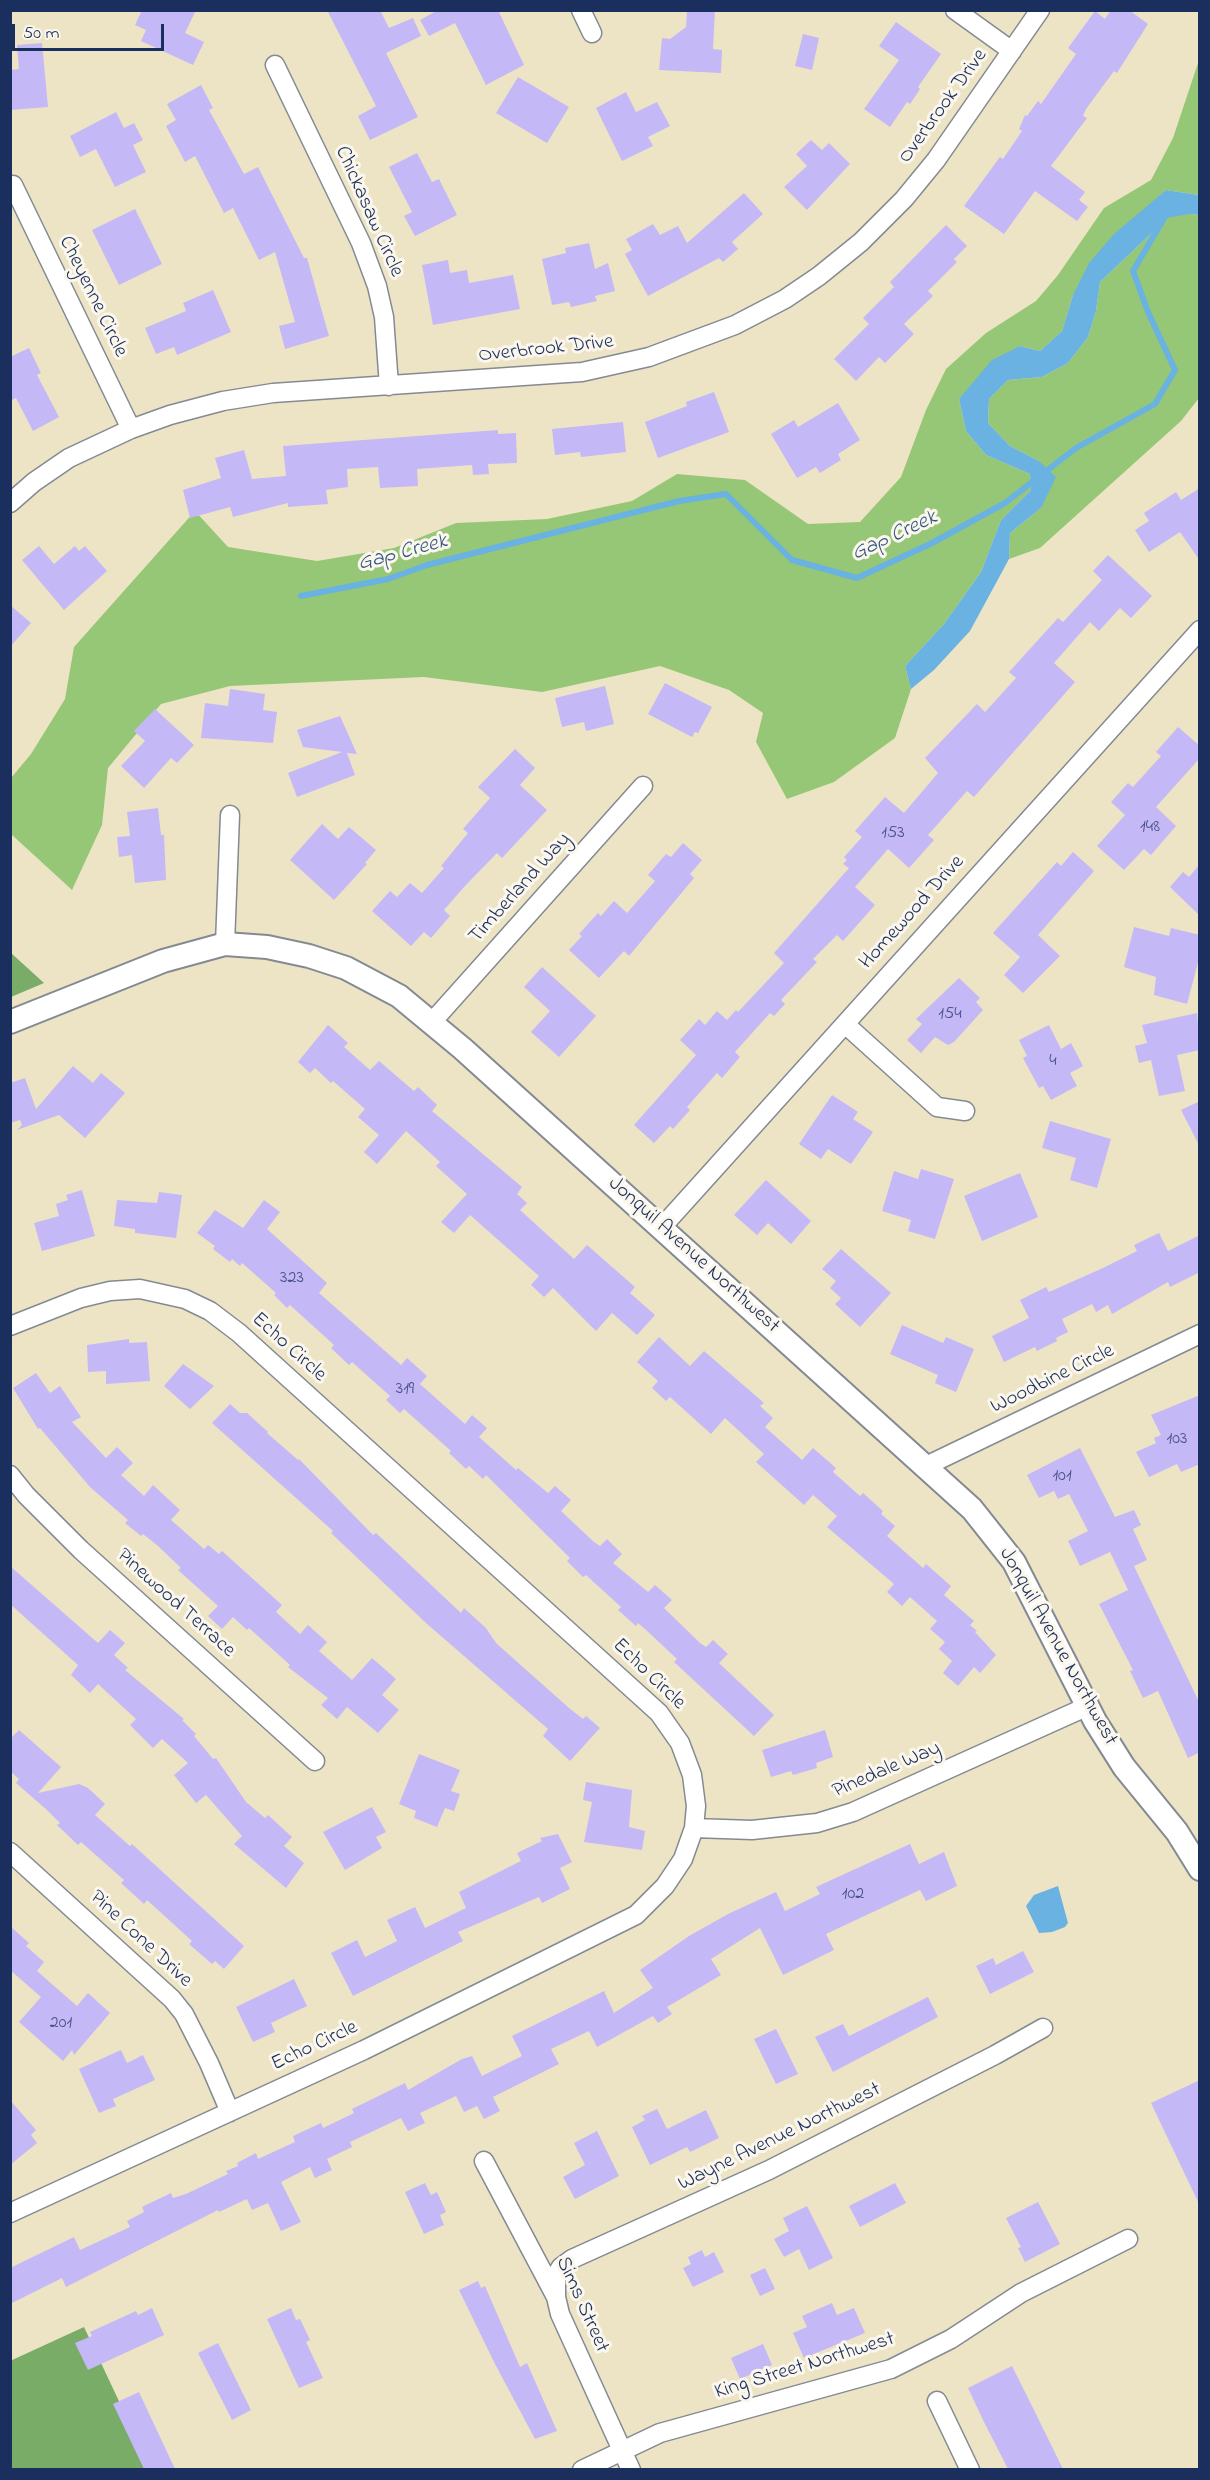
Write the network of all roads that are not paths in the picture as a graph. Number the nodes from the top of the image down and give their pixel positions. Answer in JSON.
{"nodes":[{"id":1,"x":581,"y":10,"type":"edge"},
{"id":2,"x":956,"y":10,"type":"edge"},
{"id":3,"x":1040,"y":10,"type":"edge"},
{"id":4,"x":592,"y":33,"type":"dead end"},
{"id":5,"x":1012,"y":51,"type":"junction"},
{"id":6,"x":275,"y":65,"type":"dead end"},
{"id":7,"x":13,"y":185,"type":"dead end"},
{"id":8,"x":389,"y":386,"type":"junction"},
{"id":9,"x":131,"y":429,"type":"junction"},
{"id":10,"x":10,"y":503,"type":"edge"},
{"id":11,"x":1200,"y":630,"type":"edge"},
{"id":12,"x":643,"y":786,"type":"dead end"},
{"id":13,"x":230,"y":815,"type":"dead end"},
{"id":14,"x":225,"y":944,"type":"junction"},
{"id":15,"x":10,"y":1022,"type":"edge"},
{"id":16,"x":432,"y":1022,"type":"junction"},
{"id":17,"x":845,"y":1024,"type":"junction"},
{"id":18,"x":965,"y":1111,"type":"dead end"},
{"id":19,"x":662,"y":1227,"type":"junction"},
{"id":20,"x":10,"y":1326,"type":"edge"},
{"id":21,"x":1200,"y":1334,"type":"edge"},
{"id":22,"x":926,"y":1466,"type":"junction"},
{"id":23,"x":10,"y":1475,"type":"edge"},
{"id":24,"x":1086,"y":1707,"type":"junction"},
{"id":25,"x":315,"y":1761,"type":"dead end"},
{"id":26,"x":694,"y":1828,"type":"junction"},
{"id":27,"x":10,"y":1852,"type":"edge"},
{"id":28,"x":1200,"y":1869,"type":"edge"},
{"id":29,"x":1043,"y":2028,"type":"dead end"},
{"id":30,"x":230,"y":2112,"type":"junction"},
{"id":31,"x":484,"y":2161,"type":"dead end"},
{"id":32,"x":10,"y":2213,"type":"edge"},
{"id":33,"x":1128,"y":2238,"type":"dead end"},
{"id":34,"x":556,"y":2297,"type":"junction"},
{"id":35,"x":937,"y":2401,"type":"dead end"},
{"id":36,"x":622,"y":2449,"type":"junction"},
{"id":37,"x":582,"y":2469,"type":"edge"},
{"id":38,"x":631,"y":2469,"type":"edge"},
{"id":39,"x":970,"y":2469,"type":"edge"}],
"edges":[{"from":1,"to":4,"type":"street"},
{"from":2,"to":5,"type":"street"},
{"from":3,"to":5,"type":"street","name":"Overbrook Drive"},
{"from":5,"to":8,"type":"street","name":"Overbrook Drive"},
{"from":6,"to":8,"type":"street","name":"Chickasaw Circle"},
{"from":7,"to":9,"type":"street","name":"Cheyenne Circle"},
{"from":8,"to":9,"type":"street","name":"Overbrook Drive"},
{"from":9,"to":10,"type":"street","name":"Overbrook Drive"},
{"from":11,"to":17,"type":"street","name":"Homewood Drive"},
{"from":12,"to":16,"type":"street","name":"Timberland Way"},
{"from":13,"to":14,"type":"street"},
{"from":14,"to":15,"type":"street","name":"Jonquil Avenue Northwest"},
{"from":14,"to":16,"type":"street","name":"Jonquil Avenue Northwest"},
{"from":16,"to":19,"type":"street","name":"Jonquil Avenue Northwest"},
{"from":17,"to":18,"type":"street"},
{"from":17,"to":19,"type":"street","name":"Homewood Drive"},
{"from":19,"to":22,"type":"street","name":"Jonquil Avenue Northwest"},
{"from":20,"to":26,"type":"street","name":"Echo Circle"},
{"from":21,"to":22,"type":"street","name":"Woodbine Circle"},
{"from":22,"to":24,"type":"street","name":"Jonquil Avenue Northwest"},
{"from":23,"to":25,"type":"street","name":"Pinewood Terrace"},
{"from":24,"to":26,"type":"street","name":"Pinedale Way"},
{"from":24,"to":28,"type":"street","name":"Jonquil Avenue Northwest"},
{"from":26,"to":30,"type":"street","name":"Echo Circle"},
{"from":27,"to":30,"type":"street","name":"Pine Cone Drive"},
{"from":29,"to":34,"type":"street","name":"Wayne Avenue Northwest"},
{"from":30,"to":32,"type":"street","name":"Echo Circle"},
{"from":31,"to":34,"type":"street","name":"Sims Street"},
{"from":33,"to":36,"type":"street","name":"King Street Northwest"},
{"from":34,"to":36,"type":"street","name":"Sims Street"},
{"from":35,"to":39,"type":"street"},
{"from":36,"to":37,"type":"street","name":"King Street Northwest"},
{"from":36,"to":38,"type":"street","name":"Sims Street"}]}
